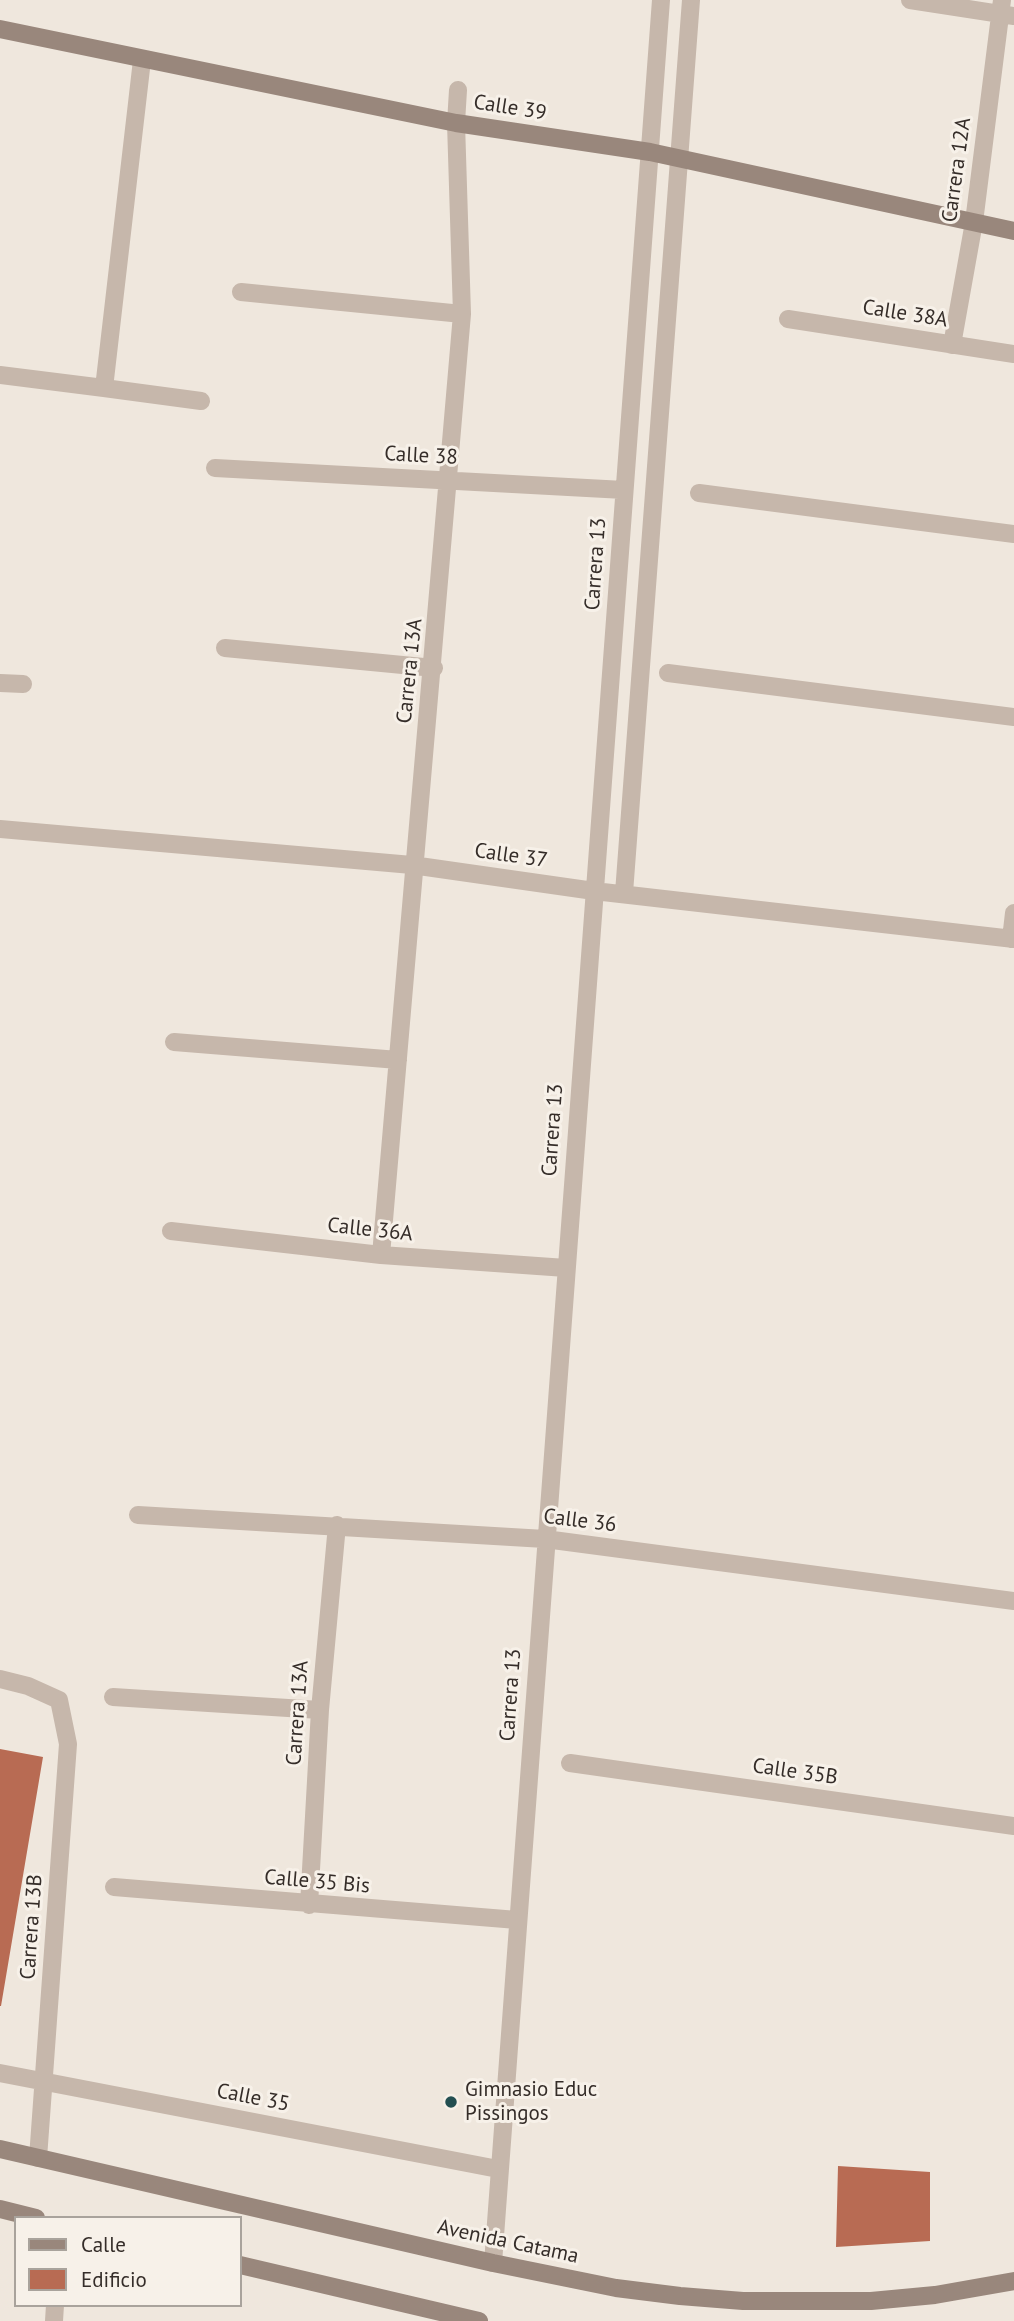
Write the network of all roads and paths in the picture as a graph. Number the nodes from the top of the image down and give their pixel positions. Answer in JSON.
{"nodes":[{"id":1,"x":661,"y":0,"type":"edge"},
{"id":2,"x":691,"y":0,"type":"edge"},
{"id":3,"x":910,"y":0,"type":"edge"},
{"id":4,"x":1005,"y":10,"type":"edge"},
{"id":5,"x":0,"y":29,"type":"edge"},
{"id":6,"x":142,"y":60,"type":"junction"},
{"id":7,"x":458,"y":90,"type":"dead end"},
{"id":8,"x":456,"y":123,"type":"junction"},
{"id":9,"x":650,"y":152,"type":"junction"},
{"id":10,"x":679,"y":161,"type":"junction"},
{"id":11,"x":974,"y":222,"type":"junction"},
{"id":12,"x":1014,"y":230,"type":"edge"},
{"id":13,"x":241,"y":292,"type":"dead end"},
{"id":14,"x":462,"y":314,"type":"junction"},
{"id":15,"x":788,"y":319,"type":"dead end"},
{"id":16,"x":952,"y":345,"type":"junction"},
{"id":17,"x":1014,"y":354,"type":"edge"},
{"id":18,"x":0,"y":375,"type":"edge"},
{"id":19,"x":104,"y":388,"type":"junction"},
{"id":20,"x":201,"y":401,"type":"dead end"},
{"id":21,"x":215,"y":468,"type":"dead end"},
{"id":22,"x":450,"y":481,"type":"junction"},
{"id":23,"x":624,"y":490,"type":"junction"},
{"id":24,"x":699,"y":493,"type":"dead end"},
{"id":25,"x":1014,"y":534,"type":"edge"},
{"id":26,"x":225,"y":648,"type":"dead end"},
{"id":27,"x":434,"y":668,"type":"junction"},
{"id":28,"x":668,"y":673,"type":"dead end"},
{"id":29,"x":0,"y":683,"type":"edge"},
{"id":30,"x":23,"y":684,"type":"dead end"},
{"id":31,"x":1014,"y":717,"type":"edge"},
{"id":32,"x":0,"y":829,"type":"edge"},
{"id":33,"x":412,"y":865,"type":"junction"},
{"id":34,"x":594,"y":891,"type":"junction"},
{"id":35,"x":624,"y":893,"type":"junction"},
{"id":36,"x":1014,"y":913,"type":"edge"},
{"id":37,"x":1012,"y":939,"type":"edge"},
{"id":38,"x":174,"y":1042,"type":"dead end"},
{"id":39,"x":398,"y":1060,"type":"junction"},
{"id":40,"x":171,"y":1231,"type":"dead end"},
{"id":41,"x":381,"y":1255,"type":"junction"},
{"id":42,"x":566,"y":1268,"type":"junction"},
{"id":43,"x":138,"y":1515,"type":"dead end"},
{"id":44,"x":337,"y":1524,"type":"junction"},
{"id":45,"x":545,"y":1539,"type":"junction"},
{"id":46,"x":1014,"y":1601,"type":"edge"},
{"id":47,"x":0,"y":1679,"type":"edge"},
{"id":48,"x":113,"y":1697,"type":"dead end"},
{"id":49,"x":320,"y":1710,"type":"junction"},
{"id":50,"x":570,"y":1763,"type":"dead end"},
{"id":51,"x":1014,"y":1826,"type":"edge"},
{"id":52,"x":114,"y":1886,"type":"dead end"},
{"id":53,"x":309,"y":1905,"type":"junction"},
{"id":54,"x":517,"y":1920,"type":"junction"},
{"id":55,"x":0,"y":2073,"type":"edge"},
{"id":56,"x":43,"y":2081,"type":"junction"},
{"id":57,"x":0,"y":2149,"type":"edge"},
{"id":58,"x":38,"y":2158,"type":"junction"},
{"id":59,"x":498,"y":2169,"type":"junction"},
{"id":60,"x":0,"y":2209,"type":"edge"},
{"id":61,"x":28,"y":2216,"type":"edge"},
{"id":62,"x":493,"y":2263,"type":"junction"},
{"id":63,"x":242,"y":2265,"type":"edge"},
{"id":64,"x":1014,"y":2281,"type":"edge"},
{"id":65,"x":479,"y":2321,"type":"edge"}],
"edges":[{"from":1,"to":9,"type":"street","name":"Carrera 13"},
{"from":2,"to":10,"type":"street"},
{"from":3,"to":4,"type":"street"},
{"from":4,"to":11,"type":"street","name":"Carrera 12A"},
{"from":5,"to":6,"type":"main road","name":"Calle 39"},
{"from":6,"to":8,"type":"main road","name":"Calle 39"},
{"from":6,"to":19,"type":"street"},
{"from":7,"to":8,"type":"street","name":"Carrera 13A"},
{"from":8,"to":9,"type":"main road","name":"Calle 39"},
{"from":8,"to":14,"type":"street","name":"Carrera 13A"},
{"from":9,"to":10,"type":"main road","name":"Calle 39"},
{"from":9,"to":23,"type":"street","name":"Carrera 13"},
{"from":10,"to":11,"type":"main road","name":"Calle 39"},
{"from":10,"to":35,"type":"street"},
{"from":11,"to":12,"type":"main road","name":"Calle 39"},
{"from":11,"to":16,"type":"street","name":"Carrera 12A"},
{"from":13,"to":14,"type":"street"},
{"from":14,"to":22,"type":"street","name":"Carrera 13A"},
{"from":15,"to":16,"type":"street","name":"Calle 38A"},
{"from":16,"to":17,"type":"street","name":"Calle 38A"},
{"from":18,"to":19,"type":"street"},
{"from":19,"to":20,"type":"street"},
{"from":21,"to":22,"type":"street","name":"Calle 38"},
{"from":22,"to":23,"type":"street","name":"Calle 38"},
{"from":22,"to":27,"type":"street","name":"Carrera 13A"},
{"from":23,"to":34,"type":"street","name":"Carrera 13"},
{"from":24,"to":25,"type":"street"},
{"from":26,"to":27,"type":"street"},
{"from":27,"to":33,"type":"street","name":"Carrera 13A"},
{"from":28,"to":31,"type":"street"},
{"from":29,"to":30,"type":"street"},
{"from":32,"to":33,"type":"street","name":"Calle 37"},
{"from":33,"to":34,"type":"street","name":"Calle 37"},
{"from":33,"to":39,"type":"street","name":"Carrera 13A"},
{"from":34,"to":35,"type":"street","name":"Calle 37"},
{"from":34,"to":42,"type":"street","name":"Carrera 13"},
{"from":35,"to":37,"type":"street","name":"Calle 37"},
{"from":36,"to":37,"type":"street"},
{"from":38,"to":39,"type":"street"},
{"from":39,"to":41,"type":"street","name":"Carrera 13A"},
{"from":40,"to":41,"type":"street","name":"Calle 36A"},
{"from":41,"to":42,"type":"street","name":"Calle 36A"},
{"from":42,"to":45,"type":"street","name":"Carrera 13"},
{"from":43,"to":44,"type":"street","name":"Calle 36"},
{"from":44,"to":45,"type":"street","name":"Calle 36"},
{"from":44,"to":49,"type":"street","name":"Carrera 13A"},
{"from":45,"to":46,"type":"street","name":"Calle 36"},
{"from":45,"to":54,"type":"street","name":"Carrera 13"},
{"from":47,"to":56,"type":"street","name":"Carrera 13B"},
{"from":48,"to":49,"type":"street"},
{"from":49,"to":53,"type":"street","name":"Carrera 13A"},
{"from":50,"to":51,"type":"street","name":"Calle 35B"},
{"from":52,"to":53,"type":"street","name":"Calle 35 Bis"},
{"from":53,"to":54,"type":"street","name":"Calle 35 Bis"},
{"from":54,"to":59,"type":"street","name":"Carrera 13"},
{"from":55,"to":56,"type":"street","name":"Calle 35"},
{"from":56,"to":58,"type":"street","name":"Carrera 13B"},
{"from":56,"to":59,"type":"street","name":"Calle 35"},
{"from":57,"to":58,"type":"main road","name":"Avenida Catama"},
{"from":58,"to":62,"type":"main road","name":"Avenida Catama"},
{"from":59,"to":62,"type":"street","name":"Carrera 13"},
{"from":60,"to":61,"type":"main road"},
{"from":62,"to":64,"type":"main road","name":"Avenida Catama"},
{"from":63,"to":65,"type":"main road"}]}
